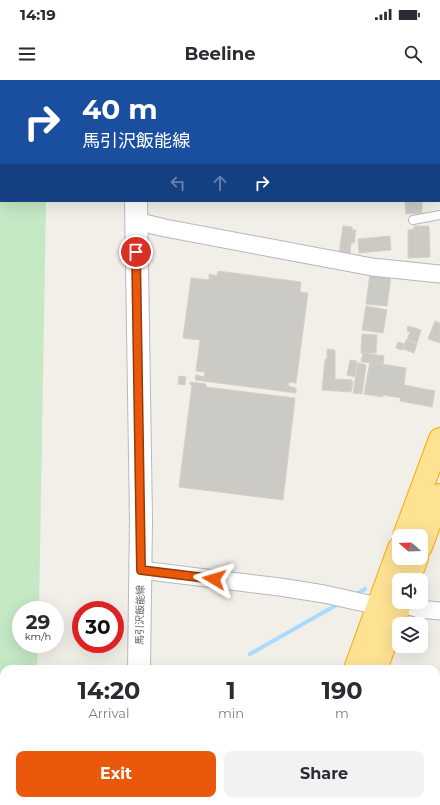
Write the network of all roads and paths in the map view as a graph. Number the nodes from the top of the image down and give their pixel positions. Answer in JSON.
{"nodes":[{"id":1,"x":136,"y":211,"type":"edge"},
{"id":2,"x":440,"y":215,"type":"edge"},
{"id":3,"x":413,"y":220,"type":"dead end"},
{"id":4,"x":440,"y":274,"type":"edge"},
{"id":5,"x":440,"y":439,"type":"edge"},
{"id":6,"x":440,"y":495,"type":"edge"},
{"id":7,"x":407,"y":529,"type":"edge"},
{"id":8,"x":428,"y":529,"type":"edge"},
{"id":9,"x":393,"y":565,"type":"edge"},
{"id":10,"x":141,"y":570,"type":"junction"},
{"id":11,"x":378,"y":606,"type":"junction"},
{"id":12,"x":398,"y":609,"type":"edge"},
{"id":13,"x":419,"y":609,"type":"edge"},
{"id":14,"x":440,"y":611,"type":"edge"},
{"id":15,"x":139,"y":665,"type":"edge"},
{"id":16,"x":356,"y":665,"type":"edge"},
{"id":17,"x":377,"y":665,"type":"edge"}],
"edges":[{"from":1,"to":4,"type":"street"},
{"from":1,"to":10,"type":"main road","name":"馬引沢飯能線"},
{"from":2,"to":3,"type":"lane"},
{"from":5,"to":7,"type":"highway"},
{"from":6,"to":8,"type":"highway"},
{"from":9,"to":11,"type":"highway"},
{"from":10,"to":11,"type":"street"},
{"from":10,"to":15,"type":"main road","name":"馬引沢飯能線"},
{"from":11,"to":16,"type":"highway"},
{"from":12,"to":17,"type":"highway"},
{"from":13,"to":14,"type":"street"}]}
